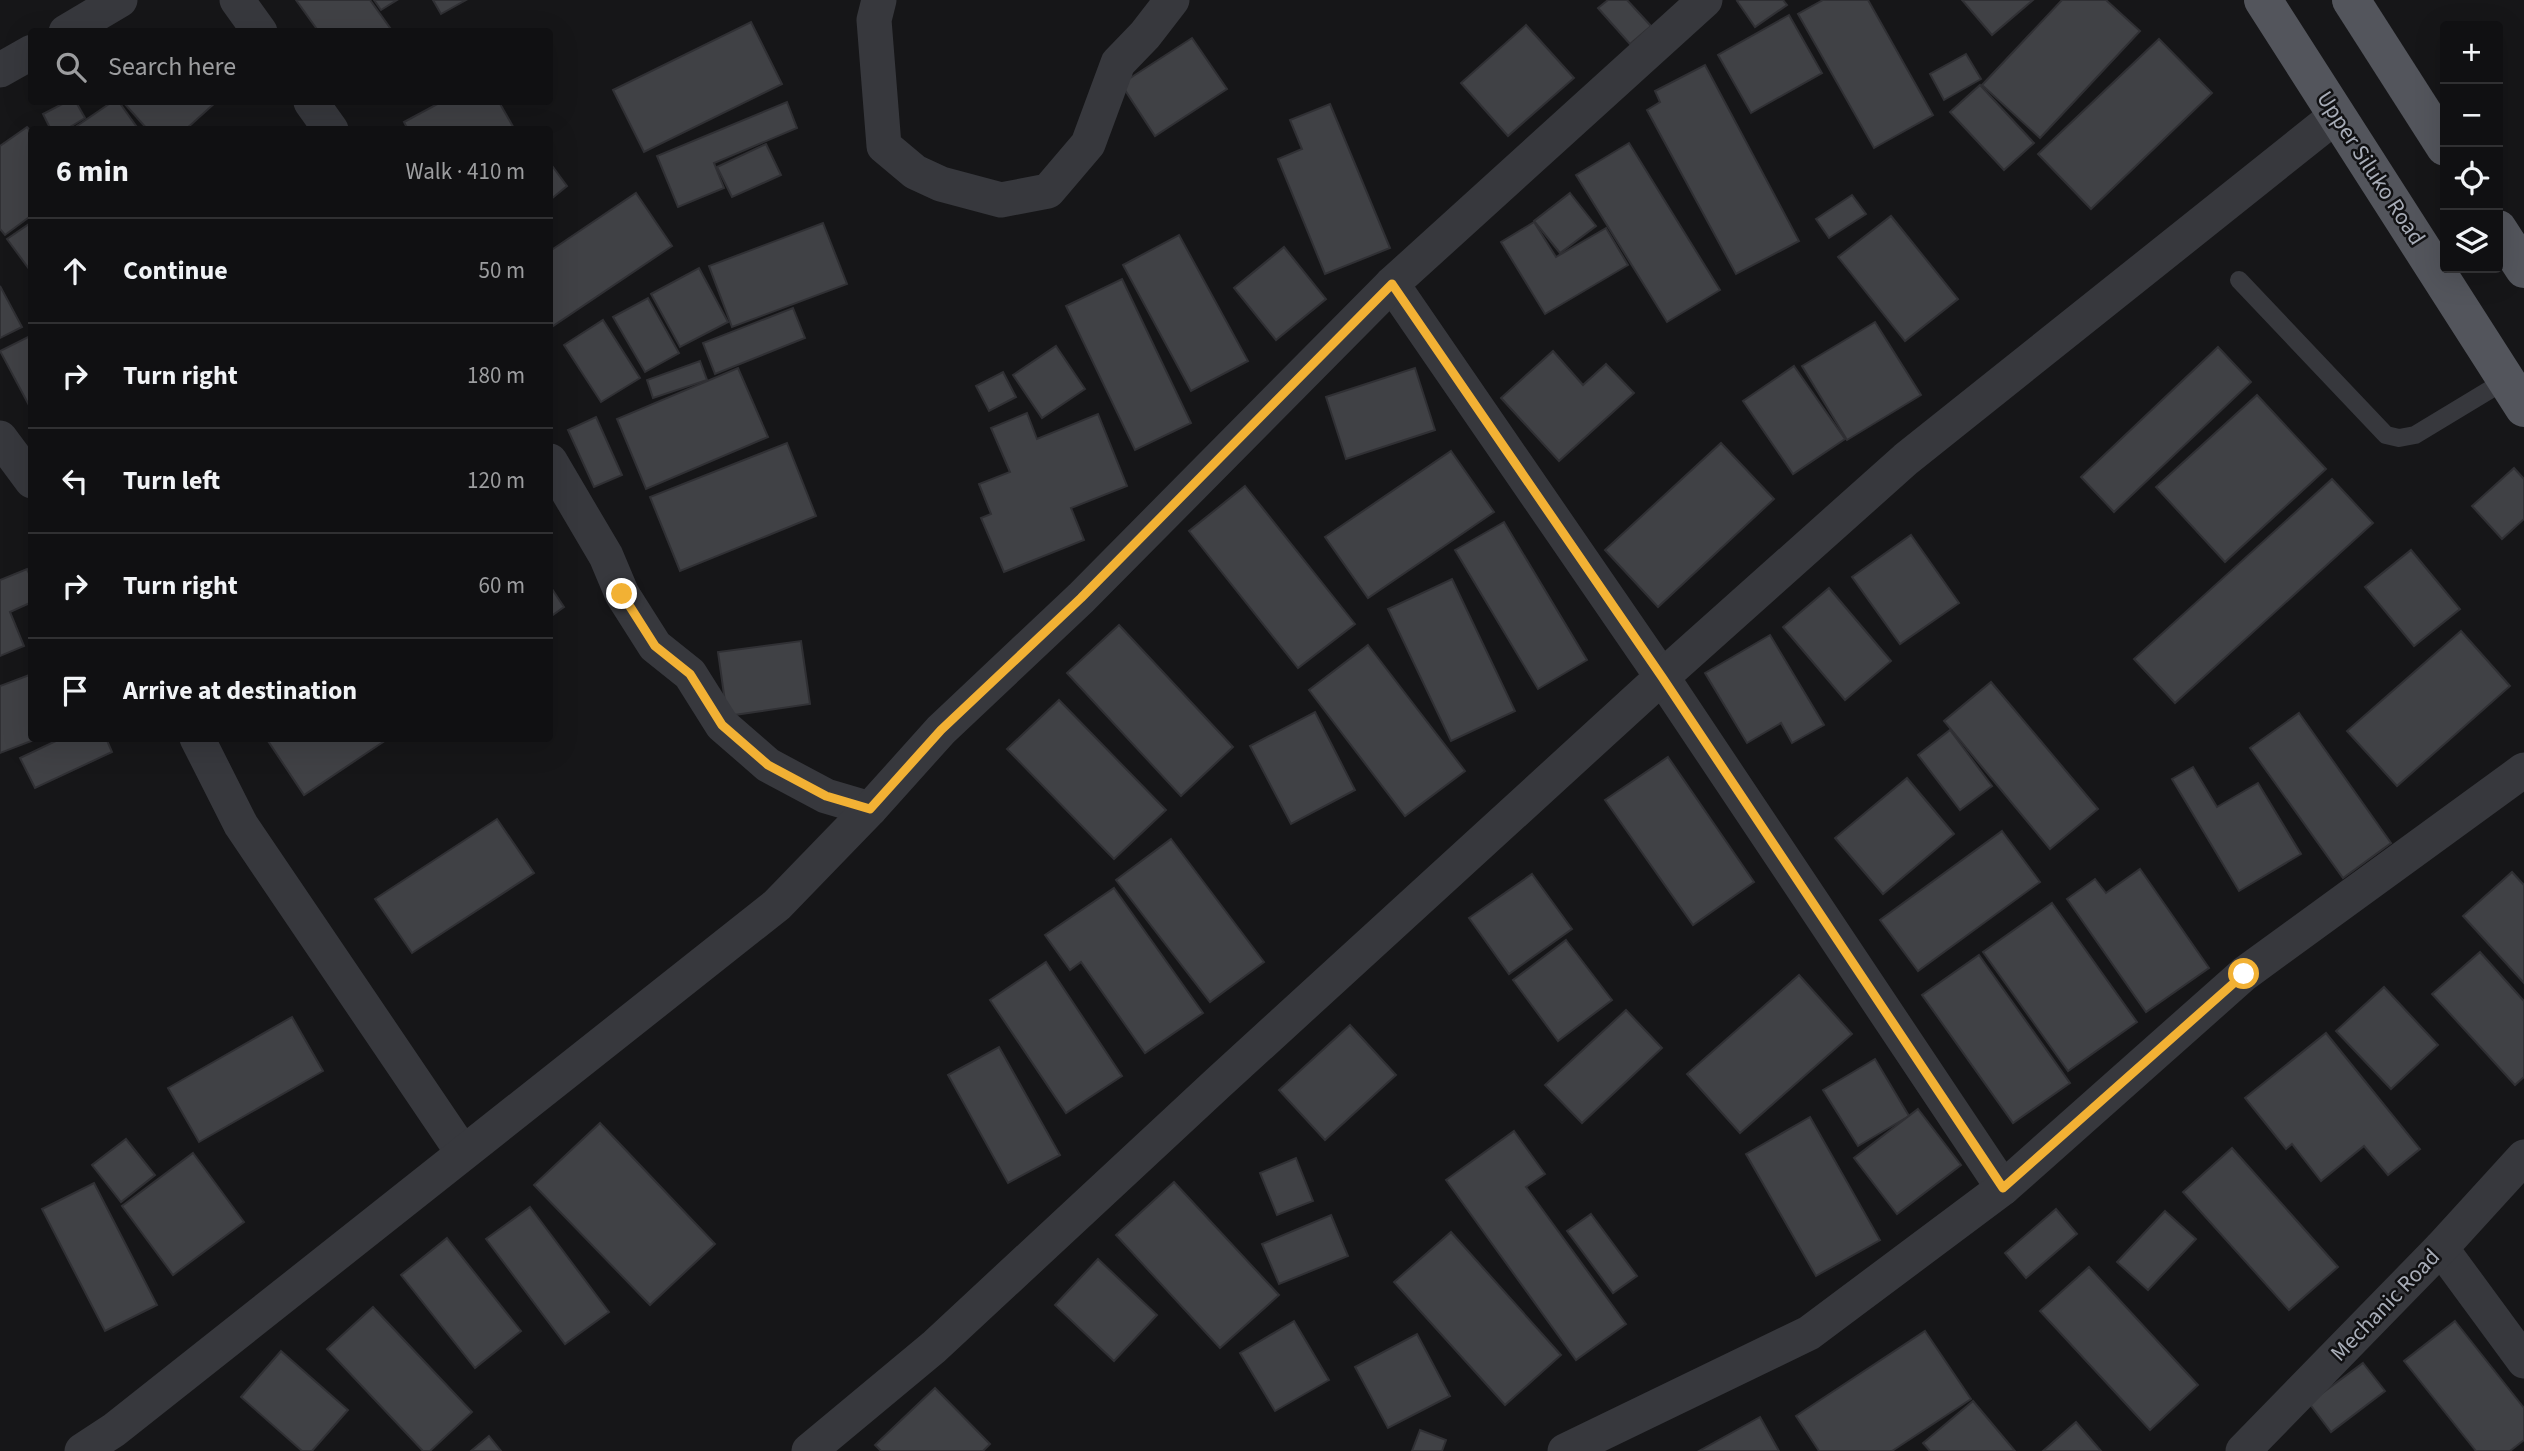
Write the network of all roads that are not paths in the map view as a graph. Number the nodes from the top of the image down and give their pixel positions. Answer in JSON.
{"nodes":[{"id":1,"x":120,"y":0,"type":"edge"},
{"id":2,"x":237,"y":0,"type":"edge"},
{"id":3,"x":879,"y":0,"type":"edge"},
{"id":4,"x":1172,"y":0,"type":"edge"},
{"id":5,"x":1705,"y":0,"type":"edge"},
{"id":6,"x":2263,"y":0,"type":"edge"},
{"id":7,"x":2351,"y":0,"type":"edge"},
{"id":8,"x":73,"y":28,"type":"edge"},
{"id":9,"x":257,"y":28,"type":"edge"},
{"id":10,"x":28,"y":54,"type":"edge"},
{"id":11,"x":0,"y":70,"type":"edge"},
{"id":12,"x":313,"y":105,"type":"edge"},
{"id":13,"x":2337,"y":116,"type":"junction"},
{"id":14,"x":328,"y":126,"type":"edge"},
{"id":15,"x":2440,"y":139,"type":"edge"},
{"id":16,"x":2239,"y":280,"type":"dead end"},
{"id":17,"x":1392,"y":284,"type":"junction"},
{"id":18,"x":2515,"y":394,"type":"edge"},
{"id":19,"x":0,"y":438,"type":"edge"},
{"id":20,"x":553,"y":466,"type":"edge"},
{"id":21,"x":28,"y":476,"type":"edge"},
{"id":22,"x":1662,"y":677,"type":"junction"},
{"id":23,"x":199,"y":742,"type":"edge"},
{"id":24,"x":2524,"y":770,"type":"edge"},
{"id":25,"x":870,"y":809,"type":"junction"},
{"id":26,"x":463,"y":1153,"type":"junction"},
{"id":27,"x":2524,"y":1157,"type":"edge"},
{"id":28,"x":2003,"y":1188,"type":"junction"},
{"id":29,"x":2441,"y":1248,"type":"junction"},
{"id":30,"x":2524,"y":1361,"type":"edge"},
{"id":31,"x":82,"y":1451,"type":"edge"},
{"id":32,"x":809,"y":1451,"type":"edge"},
{"id":33,"x":1565,"y":1451,"type":"edge"},
{"id":34,"x":2243,"y":1451,"type":"edge"}],
"edges":[{"from":1,"to":8,"type":"street"},
{"from":2,"to":9,"type":"street"},
{"from":3,"to":4,"type":"street"},
{"from":5,"to":17,"type":"street"},
{"from":6,"to":13,"type":"main road","name":"Upper Siluko Road"},
{"from":7,"to":15,"type":"main road"},
{"from":10,"to":11,"type":"street"},
{"from":12,"to":14,"type":"street"},
{"from":13,"to":18,"type":"main road","name":"Upper Siluko Road"},
{"from":13,"to":22,"type":"street"},
{"from":16,"to":18,"type":"lane"},
{"from":17,"to":22,"type":"street"},
{"from":17,"to":25,"type":"street"},
{"from":19,"to":21,"type":"street"},
{"from":20,"to":25,"type":"street"},
{"from":22,"to":28,"type":"street"},
{"from":22,"to":32,"type":"street"},
{"from":23,"to":26,"type":"street"},
{"from":24,"to":28,"type":"street"},
{"from":25,"to":26,"type":"street"},
{"from":26,"to":31,"type":"street"},
{"from":27,"to":29,"type":"street","name":"Mechanic Road"},
{"from":28,"to":33,"type":"street"},
{"from":29,"to":30,"type":"street"},
{"from":29,"to":34,"type":"street","name":"Mechanic Road"}]}
